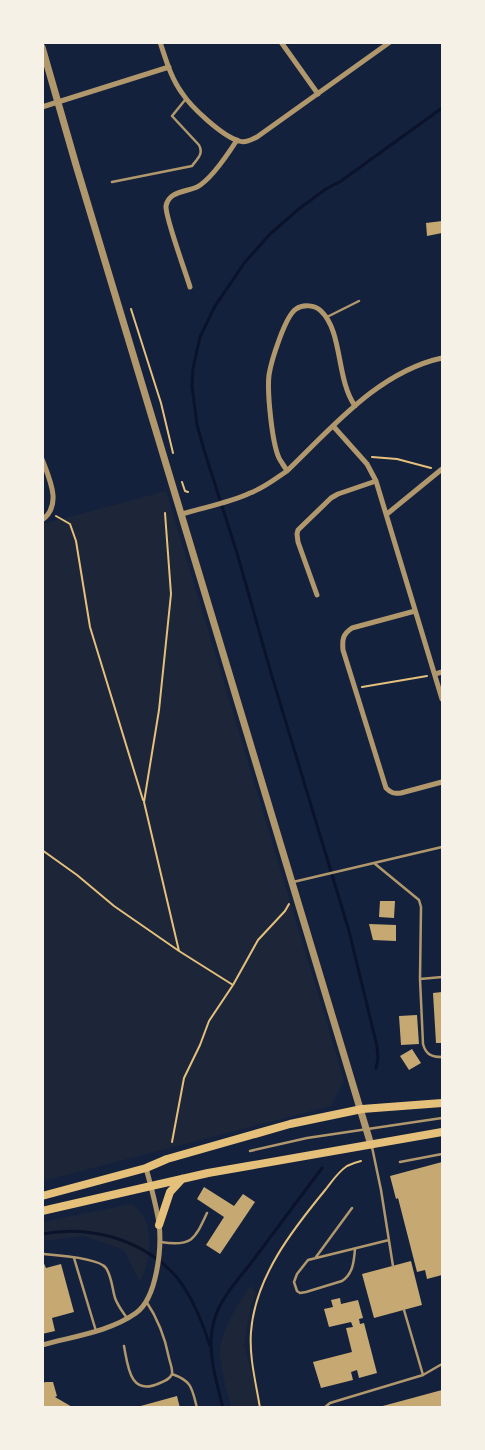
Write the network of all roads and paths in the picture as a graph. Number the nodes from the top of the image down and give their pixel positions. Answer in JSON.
{"nodes":[{"id":1,"x":160,"y":42,"type":"edge"},
{"id":2,"x":281,"y":42,"type":"edge"},
{"id":3,"x":390,"y":42,"type":"edge"},
{"id":4,"x":42,"y":47,"type":"edge"},
{"id":5,"x":169,"y":67,"type":"junction"},
{"id":6,"x":318,"y":94,"type":"junction"},
{"id":7,"x":186,"y":99,"type":"junction"},
{"id":8,"x":59,"y":102,"type":"junction"},
{"id":9,"x":42,"y":107,"type":"edge"},
{"id":10,"x":237,"y":140,"type":"junction"},
{"id":11,"x":112,"y":182,"type":"dead end"},
{"id":12,"x":190,"y":287,"type":"dead end"},
{"id":13,"x":359,"y":301,"type":"dead end"},
{"id":14,"x":131,"y":309,"type":"dead end"},
{"id":15,"x":326,"y":318,"type":"junction"},
{"id":16,"x":442,"y":358,"type":"edge"},
{"id":17,"x":355,"y":406,"type":"junction"},
{"id":18,"x":334,"y":426,"type":"junction"},
{"id":19,"x":361,"y":458,"type":"junction"},
{"id":20,"x":42,"y":459,"type":"edge"},
{"id":21,"x":174,"y":460,"type":"dead end"},
{"id":22,"x":442,"y":469,"type":"edge"},
{"id":23,"x":287,"y":471,"type":"junction"},
{"id":24,"x":179,"y":476,"type":"dead end"},
{"id":25,"x":376,"y":481,"type":"junction"},
{"id":26,"x":188,"y":492,"type":"dead end"},
{"id":27,"x":51,"y":513,"type":"junction"},
{"id":28,"x":164,"y":513,"type":"dead end"},
{"id":29,"x":182,"y":514,"type":"junction"},
{"id":30,"x":386,"y":514,"type":"junction"},
{"id":31,"x":42,"y":520,"type":"edge"},
{"id":32,"x":317,"y":595,"type":"dead end"},
{"id":33,"x":415,"y":611,"type":"junction"},
{"id":34,"x":442,"y":672,"type":"edge"},
{"id":35,"x":435,"y":674,"type":"junction"},
{"id":36,"x":355,"y":688,"type":"junction"},
{"id":37,"x":442,"y":699,"type":"edge"},
{"id":38,"x":442,"y":782,"type":"edge"},
{"id":39,"x":144,"y":802,"type":"junction"},
{"id":40,"x":442,"y":847,"type":"edge"},
{"id":41,"x":42,"y":850,"type":"edge"},
{"id":42,"x":374,"y":863,"type":"junction"},
{"id":43,"x":292,"y":882,"type":"junction"},
{"id":44,"x":290,"y":902,"type":"dead end"},
{"id":45,"x":179,"y":951,"type":"junction"},
{"id":46,"x":442,"y":978,"type":"edge"},
{"id":47,"x":420,"y":979,"type":"junction"},
{"id":48,"x":233,"y":985,"type":"junction"},
{"id":49,"x":442,"y":1057,"type":"edge"},
{"id":50,"x":442,"y":1103,"type":"edge"},
{"id":51,"x":362,"y":1109,"type":"junction"},
{"id":52,"x":442,"y":1118,"type":"edge"},
{"id":53,"x":367,"y":1128,"type":"junction"},
{"id":54,"x":442,"y":1132,"type":"edge"},
{"id":55,"x":172,"y":1142,"type":"dead end"},
{"id":56,"x":371,"y":1145,"type":"junction"},
{"id":57,"x":250,"y":1151,"type":"dead end"},
{"id":58,"x":442,"y":1154,"type":"edge"},
{"id":59,"x":361,"y":1161,"type":"dead end"},
{"id":60,"x":400,"y":1162,"type":"dead end"},
{"id":61,"x":146,"y":1168,"type":"junction"},
{"id":62,"x":184,"y":1178,"type":"junction"},
{"id":63,"x":150,"y":1185,"type":"junction"},
{"id":64,"x":42,"y":1196,"type":"edge"},
{"id":65,"x":352,"y":1208,"type":"dead end"},
{"id":66,"x":42,"y":1211,"type":"edge"},
{"id":67,"x":207,"y":1213,"type":"dead end"},
{"id":68,"x":159,"y":1225,"type":"junction"},
{"id":69,"x":389,"y":1240,"type":"junction"},
{"id":70,"x":159,"y":1242,"type":"junction"},
{"id":71,"x":356,"y":1249,"type":"junction"},
{"id":72,"x":42,"y":1254,"type":"edge"},
{"id":73,"x":74,"y":1258,"type":"junction"},
{"id":74,"x":316,"y":1258,"type":"junction"},
{"id":75,"x":393,"y":1266,"type":"dead end"},
{"id":76,"x":146,"y":1301,"type":"junction"},
{"id":77,"x":404,"y":1310,"type":"dead end"},
{"id":78,"x":127,"y":1318,"type":"junction"},
{"id":79,"x":96,"y":1331,"type":"junction"},
{"id":80,"x":42,"y":1345,"type":"edge"},
{"id":81,"x":124,"y":1346,"type":"dead end"},
{"id":82,"x":442,"y":1364,"type":"edge"},
{"id":83,"x":172,"y":1374,"type":"junction"},
{"id":84,"x":423,"y":1374,"type":"junction"},
{"id":85,"x":198,"y":1408,"type":"edge"},
{"id":86,"x":260,"y":1408,"type":"edge"},
{"id":87,"x":324,"y":1408,"type":"edge"}],
"edges":[{"from":1,"to":5,"type":"street"},
{"from":2,"to":6,"type":"street"},
{"from":3,"to":6,"type":"street"},
{"from":4,"to":8,"type":"street"},
{"from":5,"to":7,"type":"street"},
{"from":5,"to":8,"type":"street"},
{"from":6,"to":10,"type":"street"},
{"from":7,"to":10,"type":"street"},
{"from":7,"to":11,"type":"lane"},
{"from":8,"to":9,"type":"street"},
{"from":8,"to":29,"type":"street"},
{"from":10,"to":12,"type":"street"},
{"from":13,"to":15,"type":"lane"},
{"from":14,"to":21,"type":"path"},
{"from":15,"to":17,"type":"street"},
{"from":15,"to":23,"type":"street"},
{"from":16,"to":17,"type":"street"},
{"from":17,"to":18,"type":"street"},
{"from":18,"to":19,"type":"street"},
{"from":18,"to":23,"type":"street"},
{"from":19,"to":22,"type":"path"},
{"from":19,"to":25,"type":"street"},
{"from":20,"to":27,"type":"street"},
{"from":22,"to":30,"type":"street"},
{"from":23,"to":29,"type":"street"},
{"from":24,"to":26,"type":"path"},
{"from":25,"to":30,"type":"street"},
{"from":25,"to":32,"type":"street"},
{"from":27,"to":31,"type":"street"},
{"from":27,"to":39,"type":"path"},
{"from":28,"to":39,"type":"path"},
{"from":29,"to":43,"type":"street"},
{"from":30,"to":33,"type":"street"},
{"from":33,"to":35,"type":"street"},
{"from":33,"to":36,"type":"street"},
{"from":34,"to":35,"type":"street"},
{"from":35,"to":36,"type":"path"},
{"from":35,"to":37,"type":"street"},
{"from":36,"to":38,"type":"street"},
{"from":39,"to":45,"type":"path"},
{"from":40,"to":42,"type":"lane"},
{"from":41,"to":45,"type":"path"},
{"from":42,"to":43,"type":"lane"},
{"from":42,"to":47,"type":"lane"},
{"from":43,"to":51,"type":"street"},
{"from":44,"to":48,"type":"path"},
{"from":45,"to":48,"type":"path"},
{"from":46,"to":47,"type":"lane"},
{"from":47,"to":49,"type":"lane"},
{"from":48,"to":55,"type":"path"},
{"from":50,"to":51,"type":"main road"},
{"from":51,"to":53,"type":"street"},
{"from":51,"to":61,"type":"main road"},
{"from":52,"to":53,"type":"lane"},
{"from":53,"to":56,"type":"street"},
{"from":53,"to":57,"type":"lane"},
{"from":54,"to":56,"type":"main road"},
{"from":56,"to":62,"type":"main road"},
{"from":56,"to":69,"type":"lane"},
{"from":58,"to":60,"type":"lane"},
{"from":59,"to":86,"type":"path"},
{"from":61,"to":63,"type":"street"},
{"from":61,"to":64,"type":"main road"},
{"from":62,"to":63,"type":"main road"},
{"from":62,"to":68,"type":"main road"},
{"from":63,"to":66,"type":"main road"},
{"from":63,"to":68,"type":"street"},
{"from":65,"to":74,"type":"lane"},
{"from":67,"to":70,"type":"lane"},
{"from":68,"to":70,"type":"street"},
{"from":69,"to":71,"type":"lane"},
{"from":69,"to":75,"type":"lane"},
{"from":70,"to":76,"type":"street"},
{"from":71,"to":74,"type":"lane"},
{"from":71,"to":74,"type":"lane"},
{"from":72,"to":73,"type":"lane"},
{"from":73,"to":78,"type":"lane"},
{"from":73,"to":79,"type":"lane"},
{"from":76,"to":78,"type":"street"},
{"from":76,"to":83,"type":"lane"},
{"from":77,"to":84,"type":"lane"},
{"from":78,"to":79,"type":"street"},
{"from":79,"to":80,"type":"street"},
{"from":81,"to":83,"type":"lane"},
{"from":82,"to":84,"type":"lane"},
{"from":83,"to":85,"type":"lane"},
{"from":84,"to":87,"type":"lane"}]}
